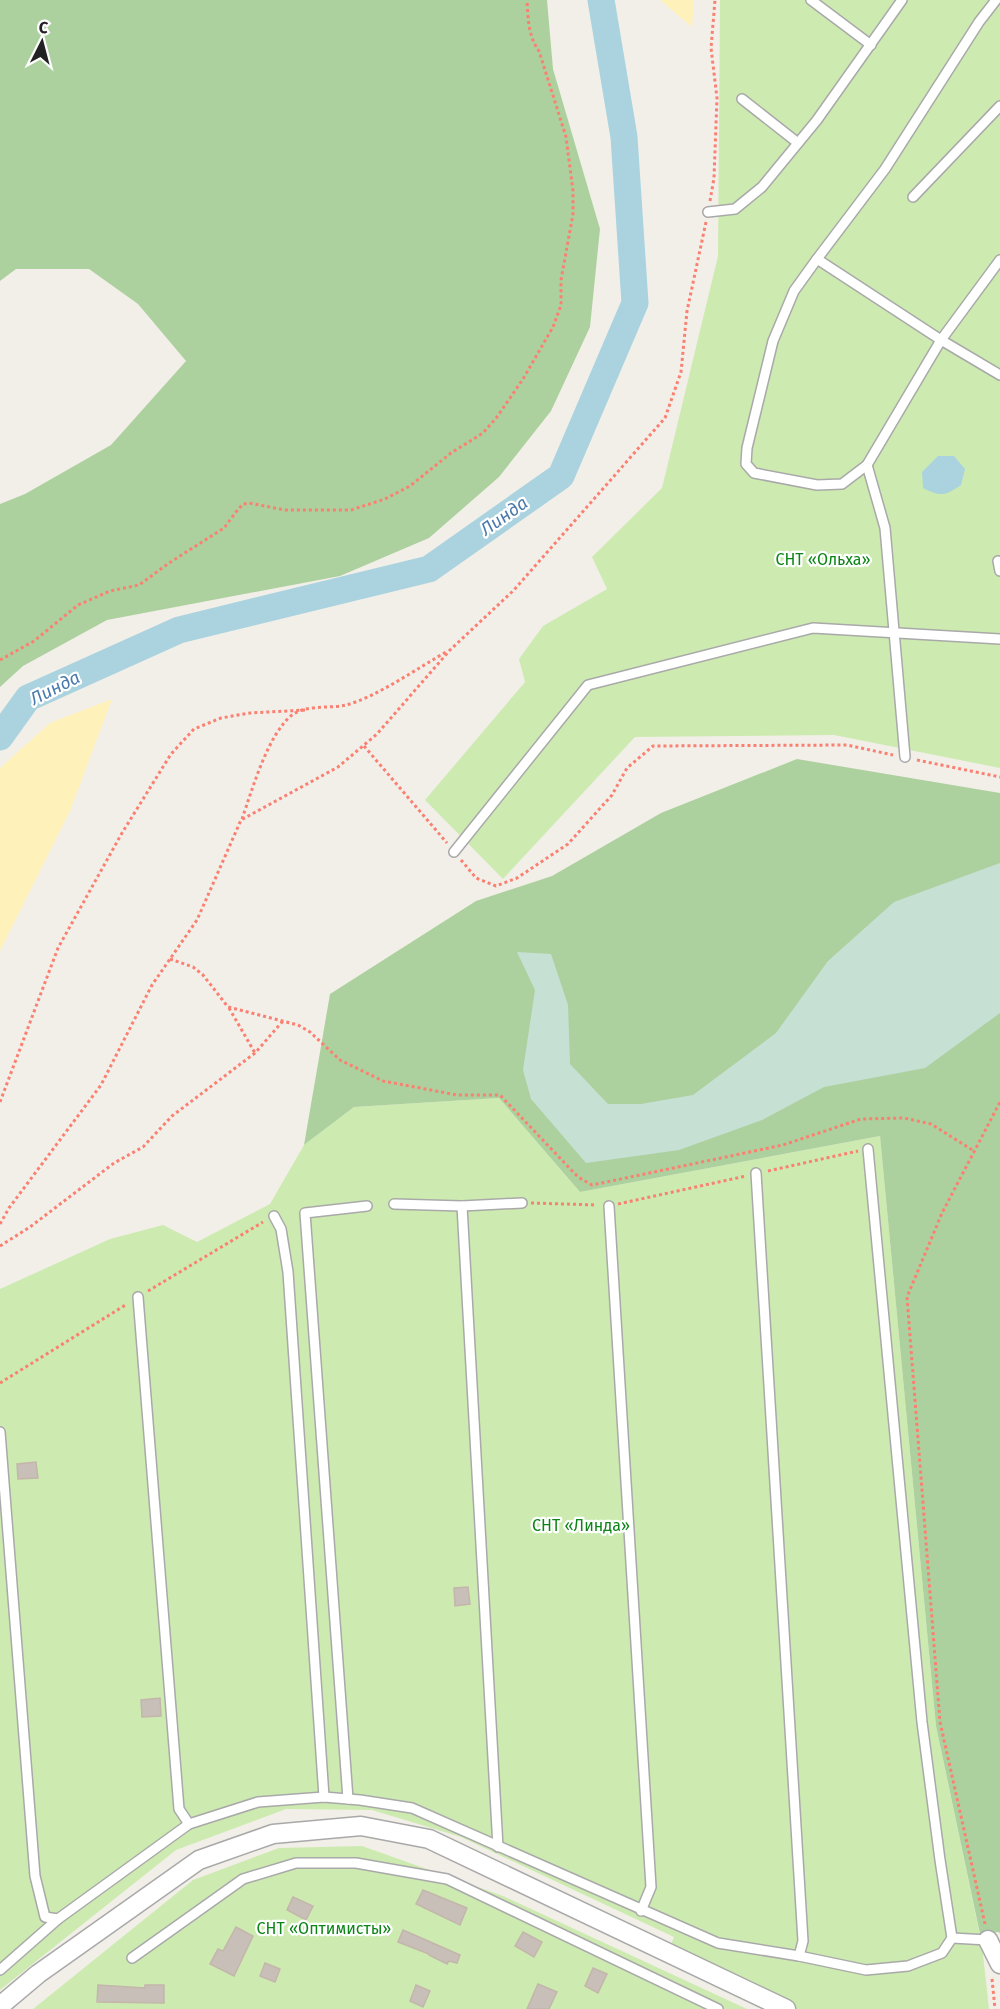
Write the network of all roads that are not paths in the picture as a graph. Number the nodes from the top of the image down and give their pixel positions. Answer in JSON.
{"nodes":[{"id":1,"x":811,"y":0,"type":"edge"},
{"id":2,"x":902,"y":0,"type":"edge"},
{"id":3,"x":996,"y":0,"type":"edge"},
{"id":4,"x":871,"y":45,"type":"junction"},
{"id":5,"x":742,"y":99,"type":"dead end"},
{"id":6,"x":1000,"y":106,"type":"edge"},
{"id":7,"x":798,"y":143,"type":"junction"},
{"id":8,"x":913,"y":197,"type":"dead end"},
{"id":9,"x":708,"y":212,"type":"road end"},
{"id":10,"x":817,"y":259,"type":"junction"},
{"id":11,"x":1000,"y":260,"type":"edge"},
{"id":12,"x":941,"y":340,"type":"junction"},
{"id":13,"x":1000,"y":375,"type":"edge"},
{"id":14,"x":867,"y":465,"type":"junction"},
{"id":15,"x":896,"y":633,"type":"junction"},
{"id":16,"x":1000,"y":639,"type":"edge"},
{"id":17,"x":905,"y":757,"type":"road end"},
{"id":18,"x":454,"y":852,"type":"road end"},
{"id":19,"x":868,"y":1149,"type":"road end"},
{"id":20,"x":756,"y":1173,"type":"road end"},
{"id":21,"x":522,"y":1203,"type":"road end"},
{"id":22,"x":394,"y":1204,"type":"dead end"},
{"id":23,"x":367,"y":1206,"type":"dead end"},
{"id":24,"x":462,"y":1206,"type":"junction"},
{"id":25,"x":609,"y":1206,"type":"road end"},
{"id":26,"x":274,"y":1215,"type":"road end"},
{"id":27,"x":138,"y":1297,"type":"road end"},
{"id":28,"x":0,"y":1432,"type":"edge"},
{"id":29,"x":324,"y":1797,"type":"junction"},
{"id":30,"x":348,"y":1799,"type":"junction"},
{"id":31,"x":189,"y":1824,"type":"junction"},
{"id":32,"x":498,"y":1847,"type":"junction"},
{"id":33,"x":641,"y":1911,"type":"junction"},
{"id":34,"x":58,"y":1919,"type":"junction"},
{"id":35,"x":952,"y":1938,"type":"junction"},
{"id":36,"x":988,"y":1940,"type":"joint"},
{"id":37,"x":799,"y":1956,"type":"junction"},
{"id":38,"x":132,"y":1958,"type":"dead end"},
{"id":39,"x":1000,"y":1964,"type":"edge"},
{"id":40,"x":0,"y":1970,"type":"edge"},
{"id":41,"x":0,"y":2006,"type":"edge"},
{"id":42,"x":718,"y":2009,"type":"edge"},
{"id":43,"x":786,"y":2009,"type":"edge"}],
"edges":[{"from":1,"to":4,"type":"lane"},
{"from":2,"to":4,"type":"lane"},
{"from":3,"to":10,"type":"lane"},
{"from":4,"to":7,"type":"lane"},
{"from":5,"to":7,"type":"lane"},
{"from":6,"to":8,"type":"lane"},
{"from":7,"to":9,"type":"lane"},
{"from":10,"to":12,"type":"lane"},
{"from":10,"to":14,"type":"lane"},
{"from":11,"to":12,"type":"lane"},
{"from":12,"to":13,"type":"lane"},
{"from":12,"to":14,"type":"lane"},
{"from":14,"to":15,"type":"lane"},
{"from":15,"to":16,"type":"lane"},
{"from":15,"to":17,"type":"lane"},
{"from":15,"to":18,"type":"lane"},
{"from":19,"to":35,"type":"lane"},
{"from":20,"to":37,"type":"lane"},
{"from":21,"to":24,"type":"lane"},
{"from":22,"to":24,"type":"lane"},
{"from":23,"to":30,"type":"lane"},
{"from":24,"to":32,"type":"lane"},
{"from":25,"to":33,"type":"lane"},
{"from":26,"to":29,"type":"lane"},
{"from":27,"to":31,"type":"lane"},
{"from":28,"to":34,"type":"lane"},
{"from":29,"to":30,"type":"lane"},
{"from":29,"to":31,"type":"lane"},
{"from":30,"to":32,"type":"lane"},
{"from":31,"to":34,"type":"lane"},
{"from":32,"to":33,"type":"lane"},
{"from":33,"to":37,"type":"lane"},
{"from":34,"to":40,"type":"lane"},
{"from":35,"to":36,"type":"lane"},
{"from":35,"to":37,"type":"lane"},
{"from":36,"to":39,"type":"street"},
{"from":38,"to":42,"type":"lane"},
{"from":41,"to":43,"type":"street"}]}
